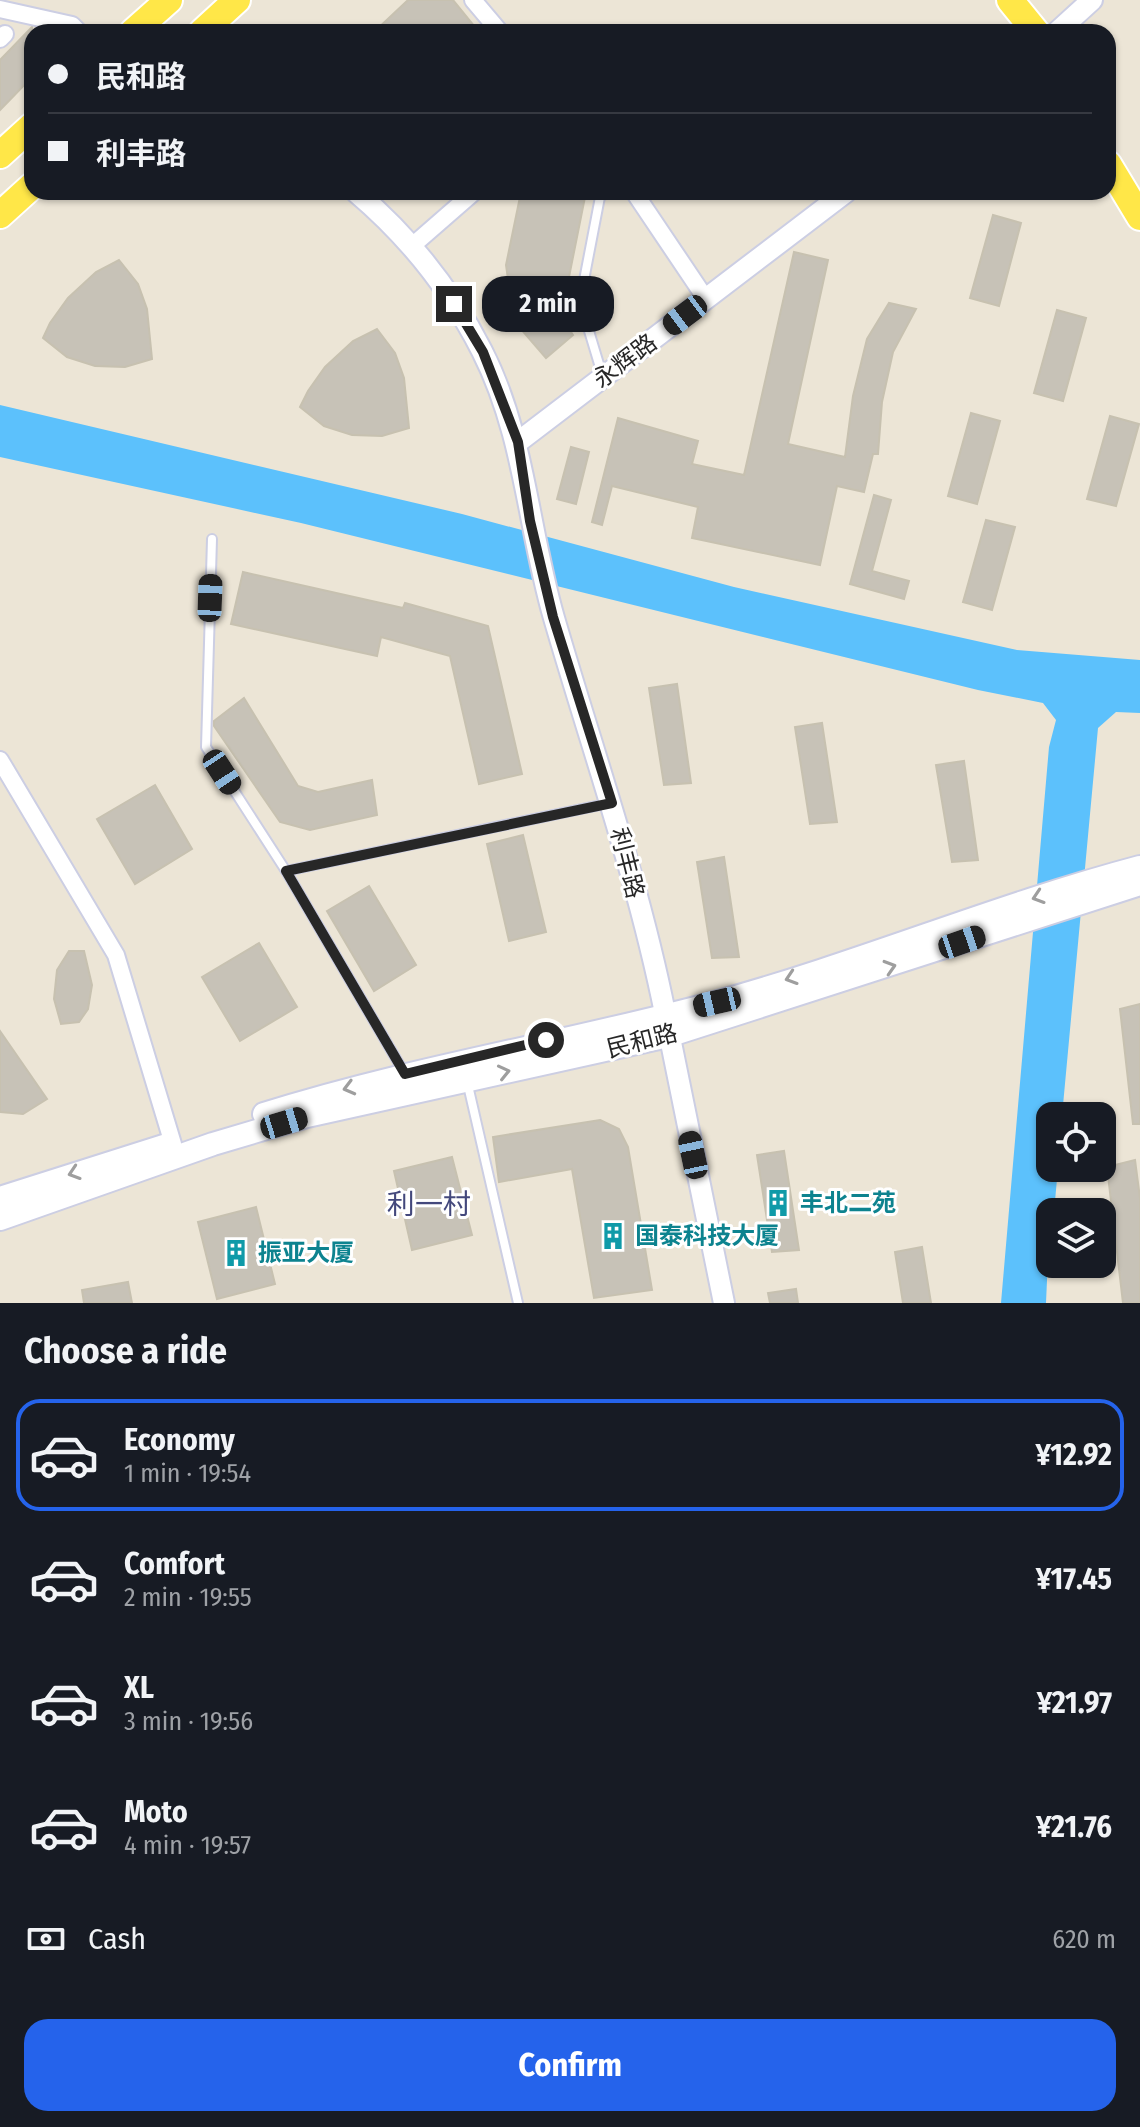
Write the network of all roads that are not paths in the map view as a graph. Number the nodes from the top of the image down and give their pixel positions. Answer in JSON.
{"nodes":[{"id":1,"x":169,"y":0,"type":"edge"},
{"id":2,"x":237,"y":0,"type":"edge"},
{"id":3,"x":473,"y":0,"type":"edge"},
{"id":4,"x":994,"y":0,"type":"edge"},
{"id":5,"x":1010,"y":0,"type":"edge"},
{"id":6,"x":1092,"y":0,"type":"edge"},
{"id":7,"x":0,"y":9,"type":"edge"},
{"id":8,"x":68,"y":24,"type":"edge"},
{"id":9,"x":142,"y":24,"type":"edge"},
{"id":10,"x":211,"y":24,"type":"edge"},
{"id":11,"x":493,"y":24,"type":"edge"},
{"id":12,"x":1014,"y":24,"type":"edge"},
{"id":13,"x":1030,"y":24,"type":"edge"},
{"id":14,"x":1066,"y":24,"type":"edge"},
{"id":15,"x":24,"y":133,"type":"edge"},
{"id":16,"x":0,"y":155,"type":"edge"},
{"id":17,"x":1116,"y":157,"type":"edge"},
{"id":18,"x":1116,"y":177,"type":"edge"},
{"id":19,"x":24,"y":193,"type":"edge"},
{"id":20,"x":1140,"y":195,"type":"edge"},
{"id":21,"x":365,"y":200,"type":"edge"},
{"id":22,"x":465,"y":200,"type":"edge"},
{"id":23,"x":599,"y":200,"type":"edge"},
{"id":24,"x":639,"y":200,"type":"edge"},
{"id":25,"x":836,"y":200,"type":"edge"},
{"id":26,"x":0,"y":215,"type":"edge"},
{"id":27,"x":1140,"y":217,"type":"edge"},
{"id":28,"x":412,"y":246,"type":"junction"},
{"id":29,"x":706,"y":299,"type":"junction"},
{"id":30,"x":604,"y":377,"type":"junction"},
{"id":31,"x":518,"y":442,"type":"junction"},
{"id":32,"x":212,"y":539,"type":"dead end"},
{"id":33,"x":0,"y":760,"type":"edge"},
{"id":34,"x":612,"y":803,"type":"junction"},
{"id":35,"x":1140,"y":867,"type":"edge"},
{"id":36,"x":286,"y":871,"type":"junction"},
{"id":37,"x":1140,"y":884,"type":"edge"},
{"id":38,"x":667,"y":1025,"type":"junction"},
{"id":39,"x":405,"y":1074,"type":"junction"},
{"id":40,"x":467,"y":1081,"type":"junction"},
{"id":41,"x":173,"y":1144,"type":"junction"},
{"id":42,"x":37,"y":1186,"type":"junction"},
{"id":43,"x":0,"y":1191,"type":"edge"},
{"id":44,"x":0,"y":1198,"type":"edge"},
{"id":45,"x":29,"y":1208,"type":"junction"},
{"id":46,"x":0,"y":1219,"type":"edge"},
{"id":47,"x":0,"y":1231,"type":"edge"},
{"id":48,"x":518,"y":1303,"type":"edge"},
{"id":49,"x":724,"y":1303,"type":"edge"}],
"edges":[{"from":1,"to":9,"type":"main road"},
{"from":2,"to":10,"type":"main road"},
{"from":3,"to":11,"type":"street"},
{"from":4,"to":12,"type":"main road"},
{"from":5,"to":13,"type":"main road"},
{"from":6,"to":14,"type":"street"},
{"from":7,"to":8,"type":"street"},
{"from":15,"to":16,"type":"main road"},
{"from":17,"to":20,"type":"main road"},
{"from":18,"to":27,"type":"main road"},
{"from":19,"to":26,"type":"main road"},
{"from":21,"to":28,"type":"street","name":"利丰路"},
{"from":22,"to":28,"type":"street"},
{"from":23,"to":30,"type":"lane"},
{"from":24,"to":29,"type":"street"},
{"from":25,"to":29,"type":"street","name":"永辉路"},
{"from":28,"to":31,"type":"street","name":"利丰路"},
{"from":29,"to":30,"type":"street","name":"永辉路"},
{"from":30,"to":31,"type":"street","name":"永辉路"},
{"from":31,"to":34,"type":"street","name":"利丰路"},
{"from":32,"to":36,"type":"lane"},
{"from":33,"to":41,"type":"street"},
{"from":34,"to":36,"type":"lane"},
{"from":34,"to":38,"type":"street","name":"利丰路"},
{"from":35,"to":38,"type":"main road","name":"民和路","one_way":true},
{"from":36,"to":39,"type":"lane"},
{"from":38,"to":37,"type":"main road","name":"民和路","one_way":true},
{"from":38,"to":39,"type":"main road","name":"民和路"},
{"from":40,"to":38,"type":"main road","name":"民和路","one_way":true},
{"from":38,"to":49,"type":"street","name":"利丰路"},
{"from":39,"to":41,"type":"main road","name":"民和路","one_way":true},
{"from":40,"to":45,"type":"main road","name":"民和路"},
{"from":40,"to":48,"type":"lane"},
{"from":41,"to":42,"type":"main road","name":"民和路","one_way":true},
{"from":42,"to":43,"type":"main road"},
{"from":42,"to":44,"type":"main road","name":"民和路"},
{"from":45,"to":46,"type":"main road","name":"民和路"},
{"from":45,"to":47,"type":"main road"}]}
